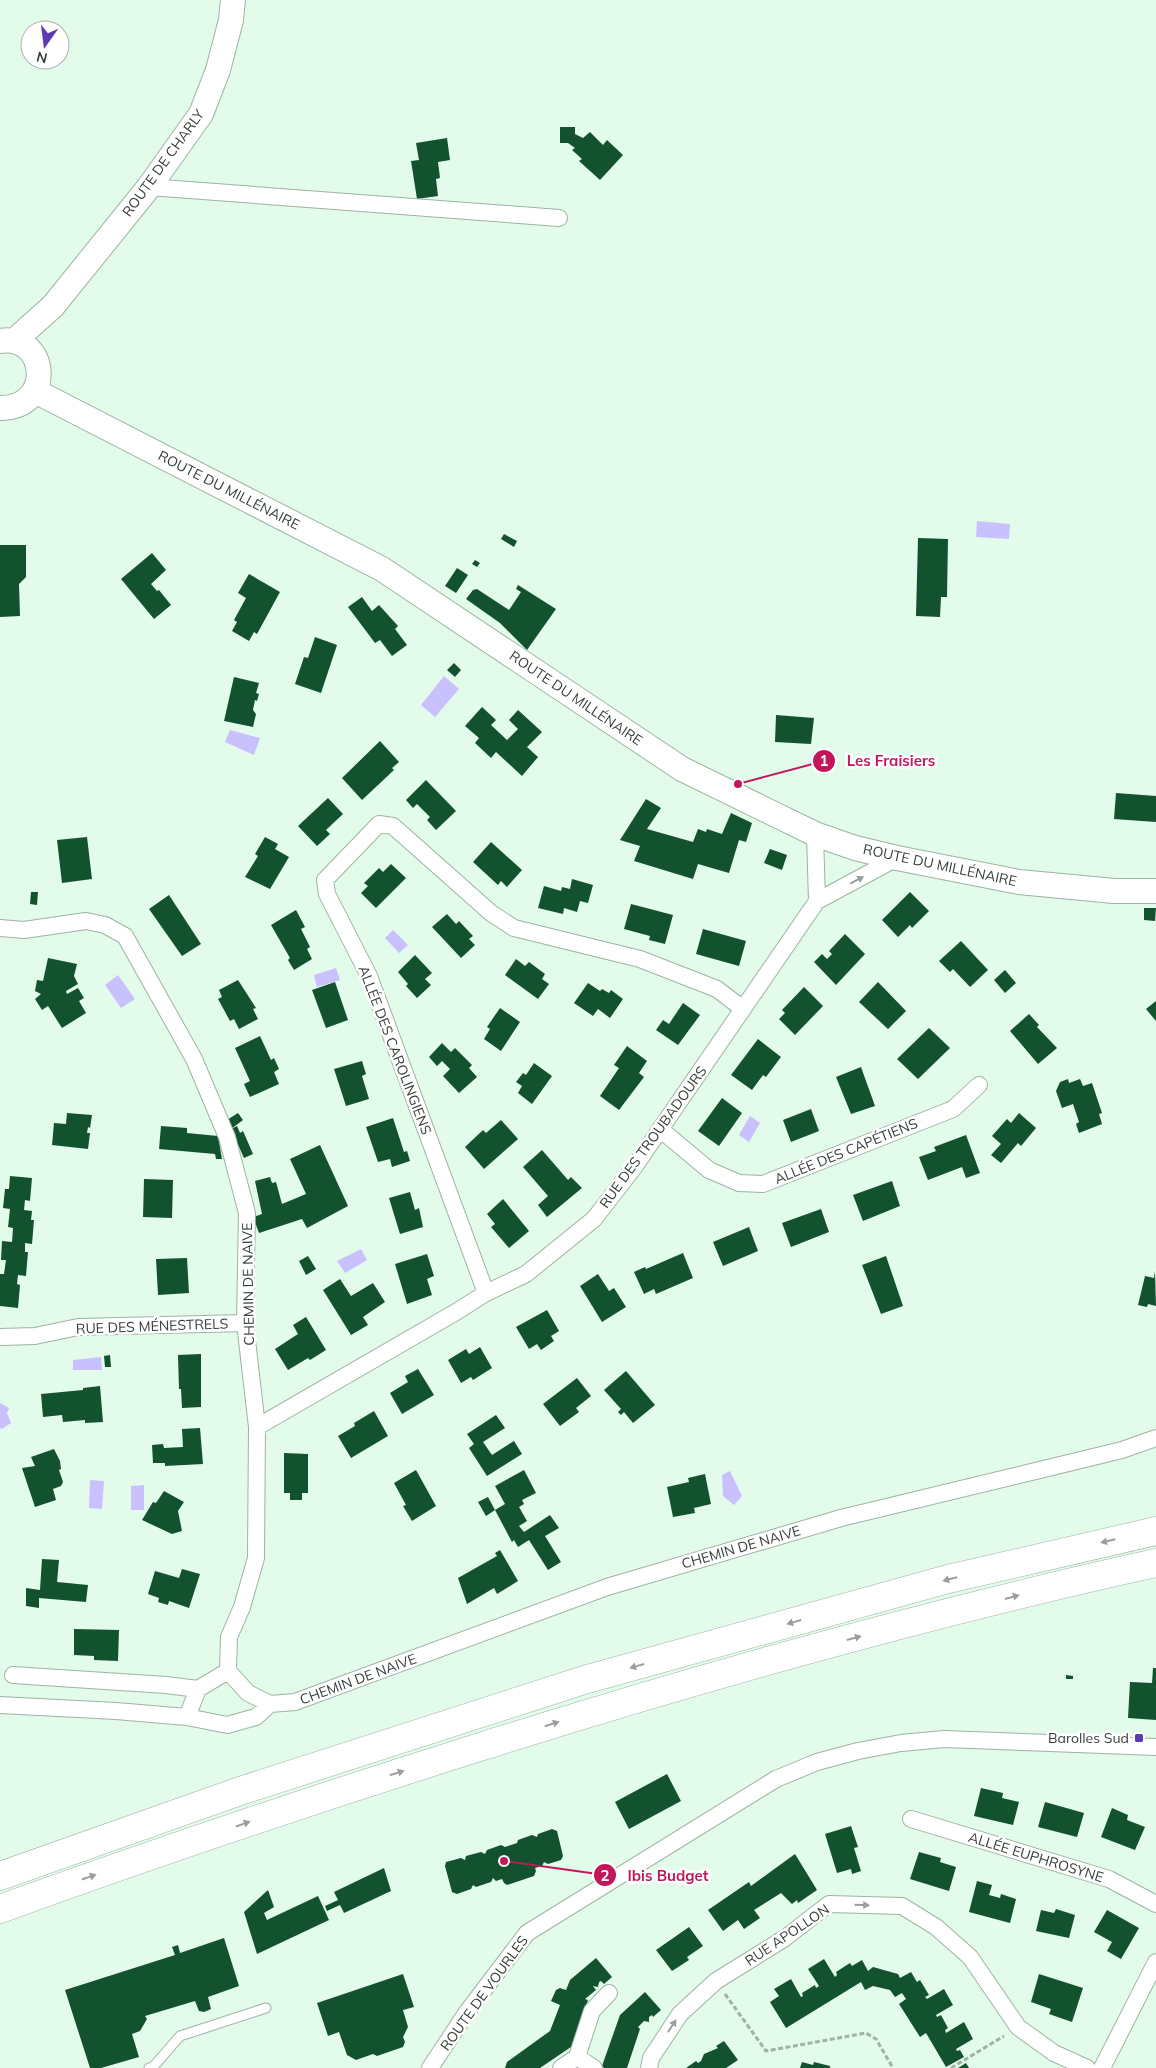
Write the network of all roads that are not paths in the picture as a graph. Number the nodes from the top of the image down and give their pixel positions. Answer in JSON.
{"nodes":[{"id":1,"x":233,"y":0,"type":"edge"},
{"id":2,"x":149,"y":187,"type":"junction"},
{"id":3,"x":559,"y":218,"type":"dead end"},
{"id":4,"x":15,"y":344,"type":"edge"},
{"id":5,"x":35,"y":391,"type":"junction"},
{"id":6,"x":0,"y":408,"type":"edge"},
{"id":7,"x":815,"y":834,"type":"junction"},
{"id":8,"x":897,"y":858,"type":"junction"},
{"id":9,"x":1156,"y":891,"type":"edge"},
{"id":10,"x":817,"y":901,"type":"junction"},
{"id":11,"x":0,"y":928,"type":"edge"},
{"id":12,"x":743,"y":1009,"type":"junction"},
{"id":13,"x":979,"y":1085,"type":"dead end"},
{"id":14,"x":660,"y":1129,"type":"junction"},
{"id":15,"x":486,"y":1293,"type":"junction"},
{"id":16,"x":245,"y":1323,"type":"junction"},
{"id":17,"x":0,"y":1337,"type":"edge"},
{"id":18,"x":257,"y":1427,"type":"junction"},
{"id":19,"x":1156,"y":1438,"type":"edge"},
{"id":20,"x":1156,"y":1531,"type":"edge"},
{"id":21,"x":1156,"y":1563,"type":"edge"},
{"id":22,"x":228,"y":1672,"type":"junction"},
{"id":23,"x":13,"y":1675,"type":"dead end"},
{"id":24,"x":198,"y":1689,"type":"junction"},
{"id":25,"x":0,"y":1704,"type":"edge"},
{"id":26,"x":270,"y":1704,"type":"junction"},
{"id":27,"x":187,"y":1717,"type":"junction"},
{"id":28,"x":1156,"y":1748,"type":"edge"},
{"id":29,"x":911,"y":1819,"type":"dead end"},
{"id":30,"x":0,"y":1876,"type":"edge"},
{"id":31,"x":43,"y":1893,"type":"junction"},
{"id":32,"x":1156,"y":1904,"type":"edge"},
{"id":33,"x":0,"y":1909,"type":"edge"},
{"id":34,"x":0,"y":1926,"type":"edge"},
{"id":35,"x":1156,"y":1962,"type":"edge"},
{"id":36,"x":609,"y":1993,"type":"dead end"},
{"id":37,"x":266,"y":2008,"type":"dead end"},
{"id":38,"x":577,"y":2057,"type":"junction"},
{"id":39,"x":149,"y":2068,"type":"edge"},
{"id":40,"x":430,"y":2068,"type":"edge"},
{"id":41,"x":561,"y":2068,"type":"edge"},
{"id":42,"x":594,"y":2068,"type":"edge"},
{"id":43,"x":649,"y":2068,"type":"edge"},
{"id":44,"x":1087,"y":2068,"type":"edge"},
{"id":45,"x":1102,"y":2068,"type":"edge"}],
"edges":[{"from":1,"to":2,"type":"street","name":"ROUTE DE CHARLY"},
{"from":2,"to":3,"type":"street"},
{"from":2,"to":4,"type":"street","name":"ROUTE DE CHARLY"},
{"from":4,"to":5,"type":"street"},
{"from":5,"to":6,"type":"street"},
{"from":5,"to":7,"type":"street","name":"ROUTE DU MILLÉNAIRE"},
{"from":7,"to":8,"type":"street","name":"ROUTE DU MILLÉNAIRE"},
{"from":7,"to":10,"type":"street"},
{"from":8,"to":9,"type":"street","name":"ROUTE DU MILLÉNAIRE"},
{"from":10,"to":8,"type":"street","name":"RUE DES TROUBADOURS","one_way":true},
{"from":10,"to":12,"type":"street","name":"RUE DES TROUBADOURS"},
{"from":11,"to":16,"type":"street","name":"CHEMIN DE NAIVE"},
{"from":12,"to":14,"type":"street","name":"RUE DES TROUBADOURS"},
{"from":12,"to":15,"type":"street","name":"ALLÉE DES CAROLINGIENS"},
{"from":13,"to":14,"type":"street","name":"ALLÉE DES CAPÉTIENS"},
{"from":14,"to":15,"type":"street","name":"RUE DES TROUBADOURS"},
{"from":15,"to":18,"type":"street","name":"RUE DES TROUBADOURS"},
{"from":16,"to":17,"type":"street","name":"RUE DES MÉNESTRELS"},
{"from":16,"to":18,"type":"street","name":"CHEMIN DE NAIVE"},
{"from":18,"to":22,"type":"street","name":"CHEMIN DE NAIVE"},
{"from":19,"to":26,"type":"street","name":"CHEMIN DE NAIVE"},
{"from":20,"to":30,"type":"highway","one_way":true},
{"from":31,"to":21,"type":"highway","one_way":true},
{"from":22,"to":24,"type":"street"},
{"from":22,"to":26,"type":"street"},
{"from":23,"to":24,"type":"street"},
{"from":24,"to":27,"type":"street"},
{"from":25,"to":27,"type":"street"},
{"from":26,"to":27,"type":"street"},
{"from":28,"to":40,"type":"street","name":"ROUTE DE VOURLES"},
{"from":29,"to":32,"type":"street","name":"ALLÉE EUPHROSYNE"},
{"from":31,"to":33,"type":"highway"},
{"from":31,"to":34,"type":"highway"},
{"from":35,"to":45,"type":"street"},
{"from":36,"to":38,"type":"street"},
{"from":37,"to":39,"type":"lane"},
{"from":38,"to":41,"type":"street"},
{"from":38,"to":42,"type":"street"},
{"from":43,"to":44,"type":"street","name":"RUE APOLLON","one_way":true}]}
